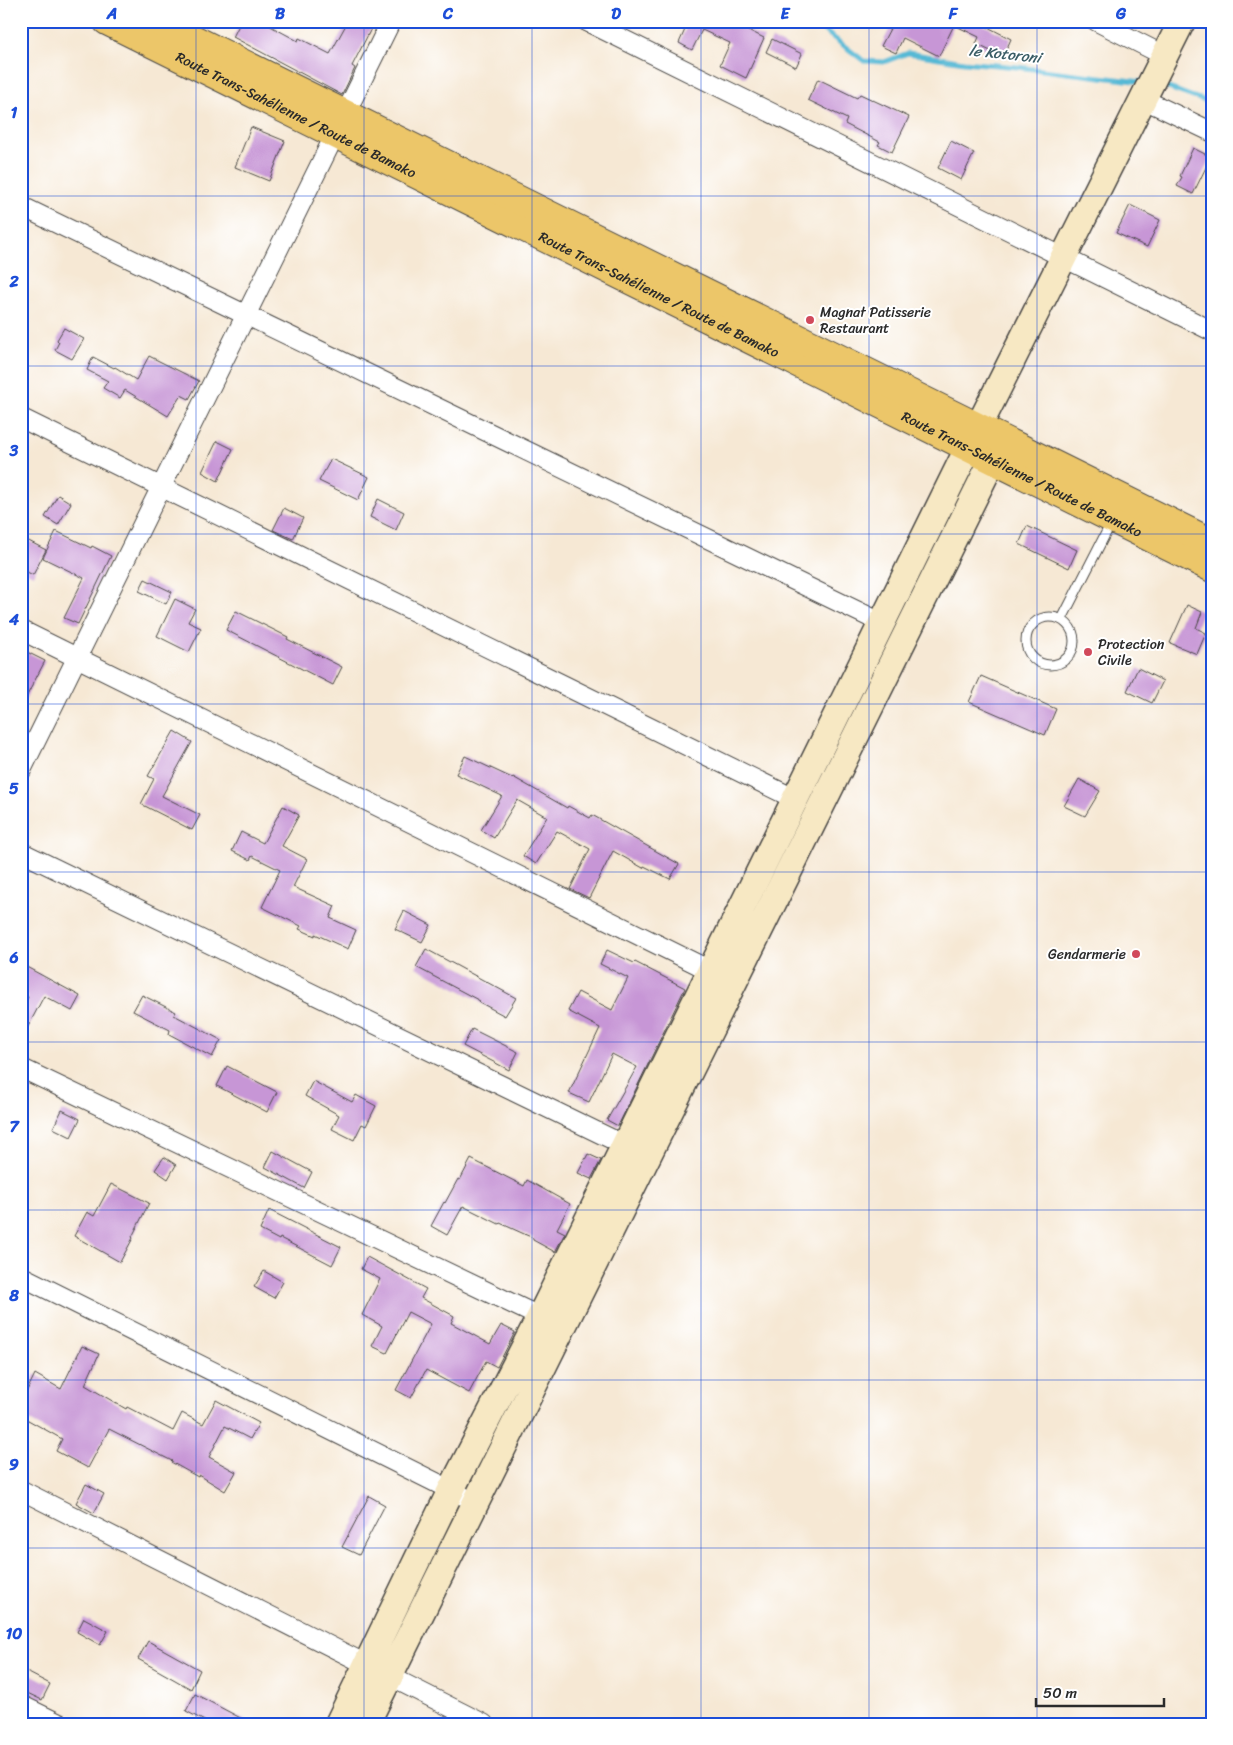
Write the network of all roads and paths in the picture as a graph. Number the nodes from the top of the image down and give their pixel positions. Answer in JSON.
{"nodes":[{"id":1,"x":107,"y":21,"type":"edge"},
{"id":2,"x":157,"y":21,"type":"edge"},
{"id":3,"x":391,"y":21,"type":"edge"},
{"id":4,"x":586,"y":21,"type":"edge"},
{"id":5,"x":1096,"y":21,"type":"edge"},
{"id":6,"x":1182,"y":21,"type":"edge"},
{"id":7,"x":1162,"y":62,"type":"junction"},
{"id":8,"x":1143,"y":99,"type":"junction"},
{"id":9,"x":340,"y":125,"type":"junction"},
{"id":10,"x":1212,"y":132,"type":"edge"},
{"id":11,"x":21,"y":206,"type":"edge"},
{"id":12,"x":1063,"y":257,"type":"junction"},
{"id":13,"x":246,"y":315,"type":"junction"},
{"id":14,"x":1212,"y":331,"type":"edge"},
{"id":15,"x":21,"y":418,"type":"edge"},
{"id":16,"x":973,"y":438,"type":"junction"},
{"id":17,"x":998,"y":450,"type":"junction"},
{"id":18,"x":162,"y":486,"type":"junction"},
{"id":19,"x":1118,"y":509,"type":"junction"},
{"id":20,"x":1212,"y":543,"type":"edge"},
{"id":21,"x":1212,"y":568,"type":"edge"},
{"id":22,"x":1062,"y":619,"type":"junction"},
{"id":23,"x":882,"y":623,"type":"junction"},
{"id":24,"x":21,"y":630,"type":"edge"},
{"id":25,"x":77,"y":658,"type":"junction"},
{"id":26,"x":21,"y":771,"type":"edge"},
{"id":27,"x":796,"y":800,"type":"junction"},
{"id":28,"x":21,"y":852,"type":"edge"},
{"id":29,"x":711,"y":971,"type":"junction"},
{"id":30,"x":21,"y":1068,"type":"edge"},
{"id":31,"x":624,"y":1145,"type":"junction"},
{"id":32,"x":21,"y":1276,"type":"edge"},
{"id":33,"x":540,"y":1318,"type":"junction"},
{"id":34,"x":21,"y":1490,"type":"edge"},
{"id":35,"x":451,"y":1490,"type":"junction"},
{"id":36,"x":476,"y":1502,"type":"junction"},
{"id":37,"x":367,"y":1663,"type":"junction"},
{"id":38,"x":390,"y":1676,"type":"junction"},
{"id":39,"x":21,"y":1705,"type":"edge"},
{"id":40,"x":60,"y":1724,"type":"edge"},
{"id":41,"x":338,"y":1724,"type":"edge"},
{"id":42,"x":366,"y":1724,"type":"edge"},
{"id":43,"x":484,"y":1724,"type":"edge"}],
"edges":[{"from":1,"to":9,"type":"highway","name":"Route Trans-Sahélienne / Route de Bamako"},
{"from":2,"to":9,"type":"highway","name":"Route Trans-Sahélienne / Route de Bamako"},
{"from":3,"to":9,"type":"street"},
{"from":4,"to":12,"type":"street"},
{"from":5,"to":7,"type":"street"},
{"from":6,"to":7,"type":"street"},
{"from":7,"to":8,"type":"street"},
{"from":8,"to":10,"type":"street"},
{"from":8,"to":12,"type":"street"},
{"from":9,"to":13,"type":"street"},
{"from":9,"to":16,"type":"highway","name":"Route Trans-Sahélienne / Route de Bamako"},
{"from":11,"to":13,"type":"street"},
{"from":12,"to":14,"type":"street"},
{"from":12,"to":16,"type":"street"},
{"from":13,"to":18,"type":"street"},
{"from":13,"to":23,"type":"street"},
{"from":15,"to":18,"type":"street"},
{"from":16,"to":17,"type":"highway","name":"Route Trans-Sahélienne / Route de Bamako"},
{"from":16,"to":23,"type":"street"},
{"from":17,"to":19,"type":"highway","name":"Route Trans-Sahélienne / Route de Bamako"},
{"from":17,"to":36,"type":"street"},
{"from":18,"to":25,"type":"street"},
{"from":18,"to":27,"type":"street"},
{"from":19,"to":20,"type":"highway","name":"Route Trans-Sahélienne / Route de Bamako"},
{"from":19,"to":21,"type":"highway","name":"Route Trans-Sahélienne / Route de Bamako"},
{"from":19,"to":22,"type":"lane"},
{"from":22,"to":22,"type":"lane"},
{"from":23,"to":27,"type":"street"},
{"from":24,"to":25,"type":"street"},
{"from":25,"to":26,"type":"street"},
{"from":25,"to":29,"type":"street"},
{"from":27,"to":29,"type":"street"},
{"from":28,"to":31,"type":"street"},
{"from":29,"to":31,"type":"street"},
{"from":30,"to":33,"type":"street"},
{"from":31,"to":33,"type":"street"},
{"from":32,"to":35,"type":"street"},
{"from":33,"to":35,"type":"street"},
{"from":34,"to":37,"type":"street"},
{"from":35,"to":36,"type":"street"},
{"from":35,"to":37,"type":"street"},
{"from":36,"to":38,"type":"street"},
{"from":37,"to":38,"type":"street"},
{"from":37,"to":41,"type":"street"},
{"from":38,"to":42,"type":"street"},
{"from":38,"to":43,"type":"street"},
{"from":39,"to":40,"type":"street"}]}
